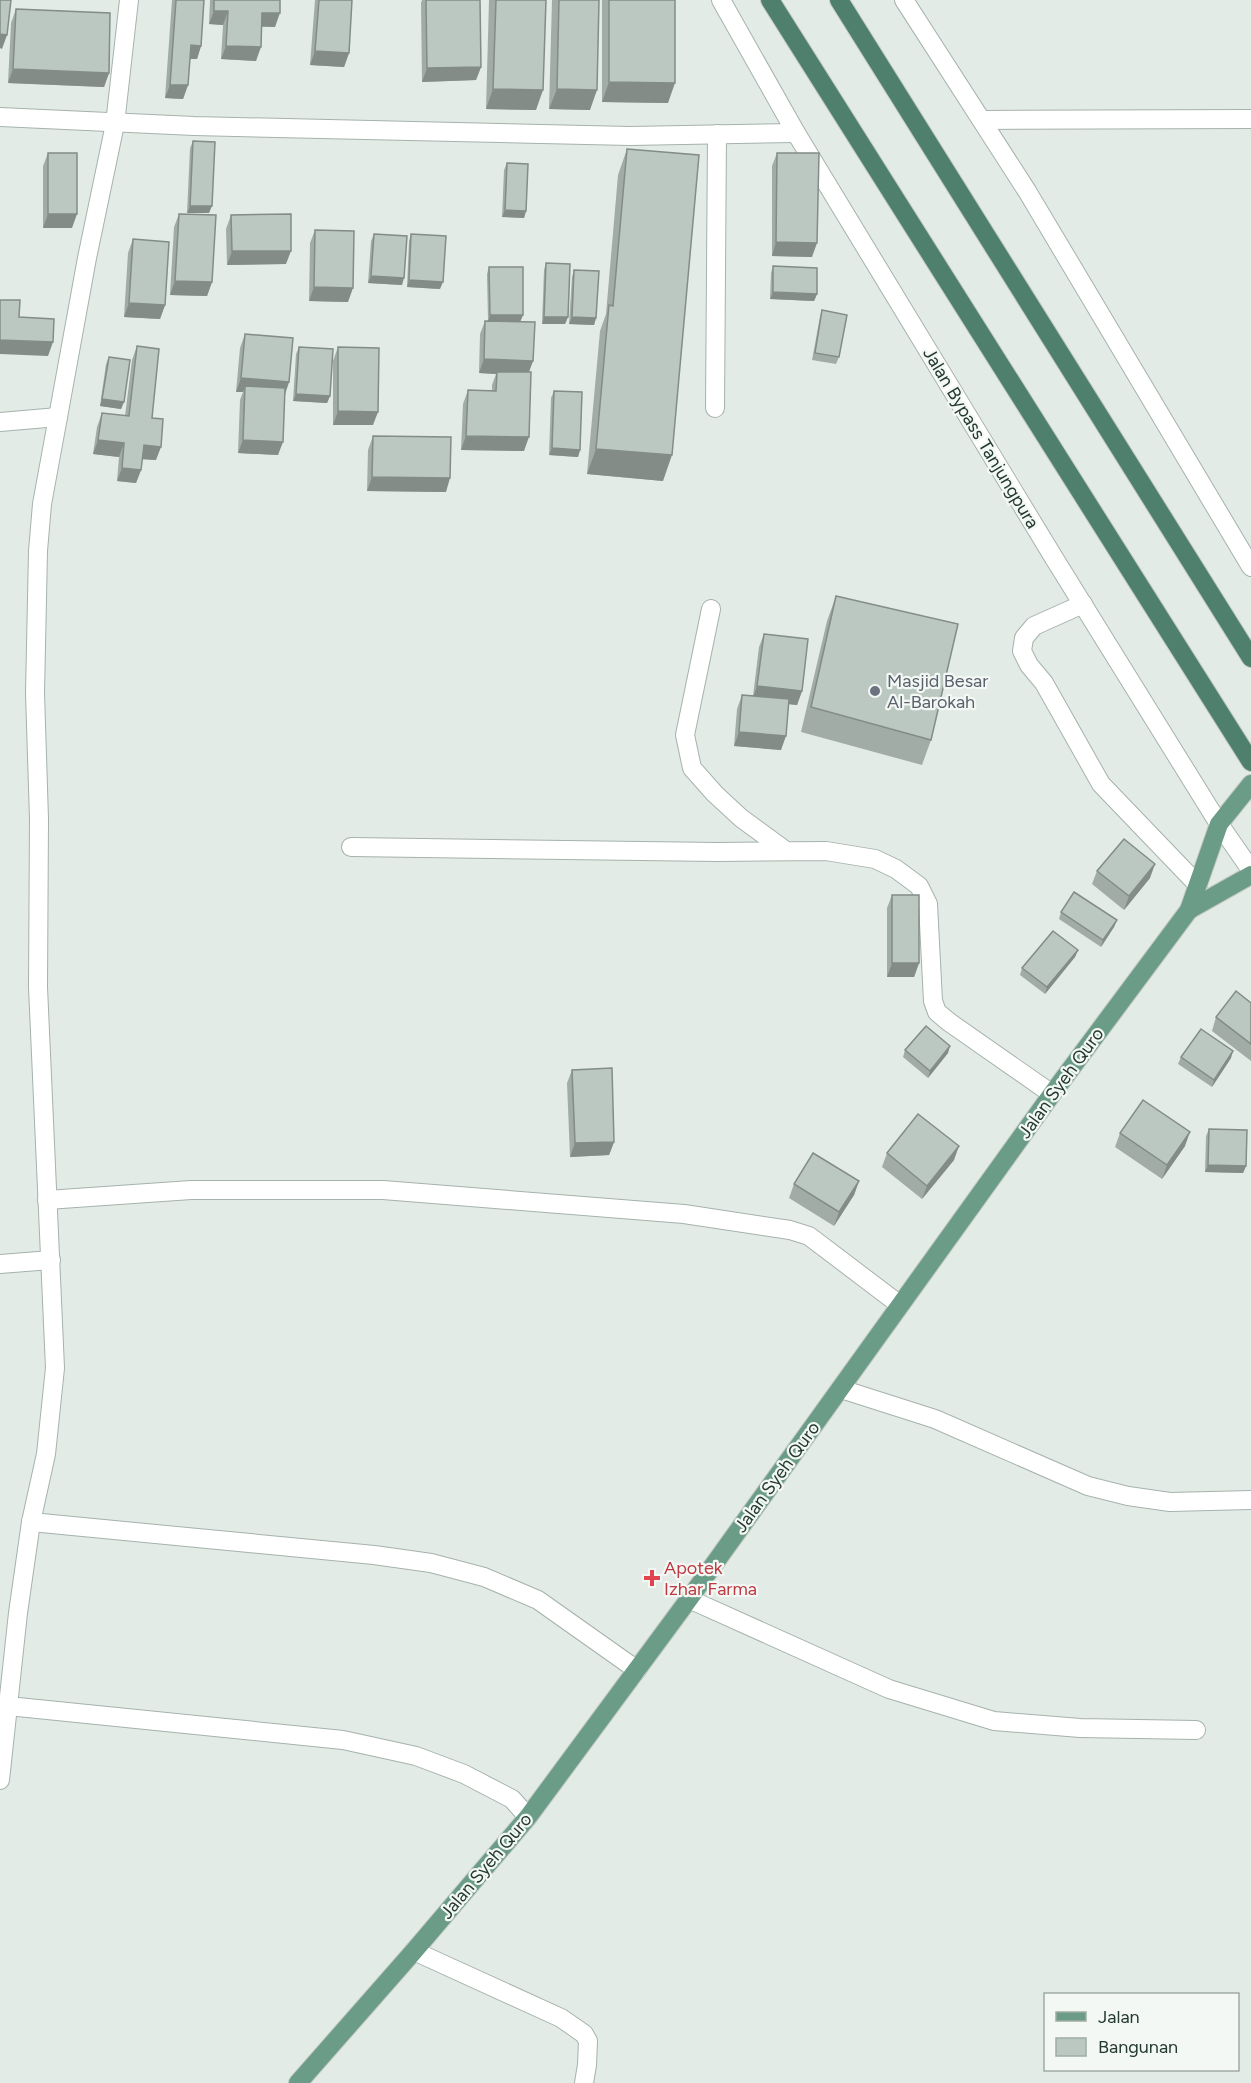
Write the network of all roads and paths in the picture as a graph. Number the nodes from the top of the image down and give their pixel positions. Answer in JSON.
{"nodes":[{"id":1,"x":129,"y":0,"type":"edge"},
{"id":2,"x":721,"y":0,"type":"edge"},
{"id":3,"x":770,"y":0,"type":"edge"},
{"id":4,"x":839,"y":0,"type":"edge"},
{"id":5,"x":904,"y":0,"type":"edge"},
{"id":6,"x":0,"y":117,"type":"edge"},
{"id":7,"x":1251,"y":119,"type":"edge"},
{"id":8,"x":982,"y":120,"type":"junction"},
{"id":9,"x":115,"y":124,"type":"junction"},
{"id":10,"x":796,"y":133,"type":"junction"},
{"id":11,"x":717,"y":134,"type":"junction"},
{"id":12,"x":715,"y":408,"type":"dead end"},
{"id":13,"x":58,"y":417,"type":"junction"},
{"id":14,"x":0,"y":422,"type":"edge"},
{"id":15,"x":1251,"y":567,"type":"edge"},
{"id":16,"x":1083,"y":604,"type":"junction"},
{"id":17,"x":711,"y":609,"type":"dead end"},
{"id":18,"x":1251,"y":658,"type":"edge"},
{"id":19,"x":1251,"y":762,"type":"edge"},
{"id":20,"x":1251,"y":784,"type":"edge"},
{"id":21,"x":1218,"y":824,"type":"junction"},
{"id":22,"x":351,"y":847,"type":"dead end"},
{"id":23,"x":786,"y":851,"type":"junction"},
{"id":24,"x":1251,"y":870,"type":"edge"},
{"id":25,"x":1251,"y":875,"type":"edge"},
{"id":26,"x":1197,"y":885,"type":"junction"},
{"id":27,"x":1189,"y":910,"type":"junction"},
{"id":28,"x":1052,"y":1094,"type":"junction"},
{"id":29,"x":47,"y":1200,"type":"junction"},
{"id":30,"x":51,"y":1260,"type":"junction"},
{"id":31,"x":0,"y":1264,"type":"edge"},
{"id":32,"x":900,"y":1305,"type":"junction"},
{"id":33,"x":841,"y":1389,"type":"junction"},
{"id":34,"x":1251,"y":1500,"type":"edge"},
{"id":35,"x":31,"y":1522,"type":"junction"},
{"id":36,"x":689,"y":1599,"type":"junction"},
{"id":37,"x":636,"y":1670,"type":"junction"},
{"id":38,"x":8,"y":1706,"type":"junction"},
{"id":39,"x":1196,"y":1730,"type":"dead end"},
{"id":40,"x":0,"y":1780,"type":"edge"},
{"id":41,"x":528,"y":1817,"type":"junction"},
{"id":42,"x":414,"y":1951,"type":"junction"},
{"id":43,"x":298,"y":2083,"type":"edge"},
{"id":44,"x":584,"y":2083,"type":"edge"}],
"edges":[{"from":1,"to":9,"type":"street"},
{"from":2,"to":10,"type":"street","name":"Jalan Bypass Tanjungpura"},
{"from":3,"to":19,"type":"highway"},
{"from":4,"to":18,"type":"highway"},
{"from":5,"to":8,"type":"street"},
{"from":6,"to":9,"type":"street"},
{"from":7,"to":8,"type":"street"},
{"from":8,"to":15,"type":"street"},
{"from":9,"to":11,"type":"street"},
{"from":9,"to":13,"type":"street"},
{"from":10,"to":11,"type":"street"},
{"from":10,"to":16,"type":"street","name":"Jalan Bypass Tanjungpura"},
{"from":11,"to":12,"type":"street"},
{"from":13,"to":14,"type":"street"},
{"from":13,"to":29,"type":"street"},
{"from":16,"to":21,"type":"street","name":"Jalan Bypass Tanjungpura"},
{"from":16,"to":26,"type":"street"},
{"from":17,"to":23,"type":"street"},
{"from":20,"to":21,"type":"main road","name":"Jalan Syeh Quro"},
{"from":21,"to":24,"type":"street","name":"Jalan Bypass Tanjungpura"},
{"from":21,"to":26,"type":"main road","name":"Jalan Syeh Quro"},
{"from":22,"to":23,"type":"street"},
{"from":23,"to":28,"type":"street"},
{"from":25,"to":27,"type":"main road","name":"Jalan Syeh Quro"},
{"from":26,"to":27,"type":"main road","name":"Jalan Syeh Quro"},
{"from":27,"to":28,"type":"main road","name":"Jalan Syeh Quro"},
{"from":28,"to":32,"type":"main road","name":"Jalan Syeh Quro"},
{"from":29,"to":30,"type":"street"},
{"from":29,"to":32,"type":"street"},
{"from":30,"to":31,"type":"street"},
{"from":30,"to":35,"type":"street"},
{"from":32,"to":33,"type":"main road","name":"Jalan Syeh Quro"},
{"from":33,"to":34,"type":"street"},
{"from":33,"to":36,"type":"main road","name":"Jalan Syeh Quro"},
{"from":35,"to":37,"type":"street"},
{"from":35,"to":38,"type":"street"},
{"from":36,"to":37,"type":"main road","name":"Jalan Syeh Quro"},
{"from":36,"to":39,"type":"street"},
{"from":37,"to":41,"type":"main road","name":"Jalan Syeh Quro"},
{"from":38,"to":40,"type":"street"},
{"from":38,"to":41,"type":"street"},
{"from":41,"to":42,"type":"main road","name":"Jalan Syeh Quro"},
{"from":42,"to":43,"type":"main road","name":"Jalan Syeh Quro"},
{"from":42,"to":44,"type":"street"}]}
